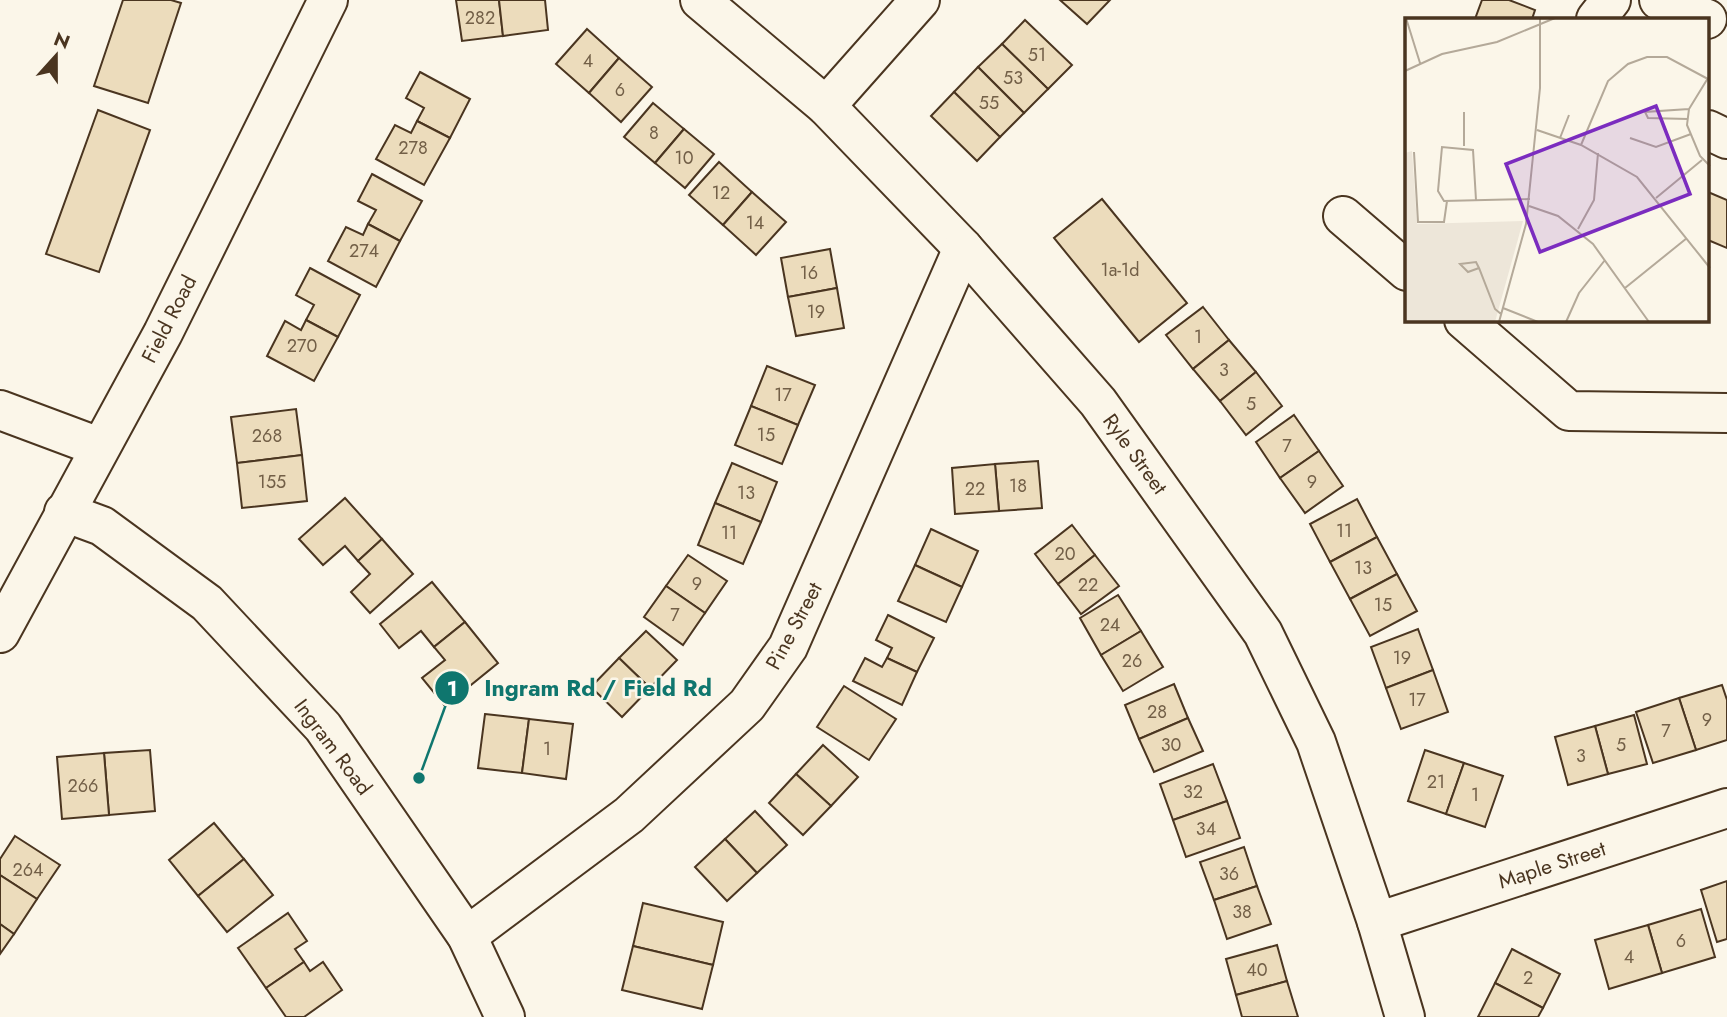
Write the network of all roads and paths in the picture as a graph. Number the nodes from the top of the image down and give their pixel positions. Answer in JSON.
{"nodes":[{"id":1,"x":328,"y":0,"type":"edge"},
{"id":2,"x":700,"y":0,"type":"edge"},
{"id":3,"x":920,"y":0,"type":"edge"},
{"id":4,"x":1611,"y":0,"type":"edge"},
{"id":5,"x":1659,"y":0,"type":"edge"},
{"id":6,"x":1597,"y":18,"type":"edge"},
{"id":7,"x":1704,"y":18,"type":"edge"},
{"id":8,"x":1710,"y":20,"type":"edge"},
{"id":9,"x":1727,"y":27,"type":"edge"},
{"id":10,"x":826,"y":106,"type":"junction"},
{"id":11,"x":1710,"y":132,"type":"edge"},
{"id":12,"x":1727,"y":139,"type":"edge"},
{"id":13,"x":1343,"y":216,"type":"dead end"},
{"id":14,"x":963,"y":248,"type":"junction"},
{"id":15,"x":1405,"y":269,"type":"edge"},
{"id":16,"x":1466,"y":322,"type":"edge"},
{"id":17,"x":0,"y":410,"type":"edge"},
{"id":18,"x":1727,"y":413,"type":"edge"},
{"id":19,"x":99,"y":447,"type":"junction"},
{"id":20,"x":64,"y":512,"type":"junction"},
{"id":21,"x":0,"y":633,"type":"edge"},
{"id":22,"x":1727,"y":808,"type":"edge"},
{"id":23,"x":1377,"y":922,"type":"junction"},
{"id":24,"x":467,"y":936,"type":"junction"},
{"id":25,"x":505,"y":1017,"type":"edge"},
{"id":26,"x":1405,"y":1017,"type":"edge"}],
"edges":[{"from":1,"to":19,"type":"street","name":"Field Road"},
{"from":2,"to":10,"type":"street","name":"Ryle Street"},
{"from":3,"to":10,"type":"street"},
{"from":4,"to":6,"type":"street"},
{"from":5,"to":7,"type":"street"},
{"from":8,"to":9,"type":"street"},
{"from":10,"to":14,"type":"street","name":"Ryle Street"},
{"from":11,"to":12,"type":"street"},
{"from":13,"to":15,"type":"street"},
{"from":14,"to":23,"type":"street","name":"Ryle Street"},
{"from":14,"to":24,"type":"street","name":"Pine Street"},
{"from":16,"to":18,"type":"street"},
{"from":17,"to":19,"type":"street"},
{"from":19,"to":20,"type":"street","name":"Field Road"},
{"from":20,"to":21,"type":"street","name":"Field Road"},
{"from":20,"to":24,"type":"street","name":"Ingram Road"},
{"from":22,"to":23,"type":"street","name":"Maple Street"},
{"from":23,"to":26,"type":"street","name":"Ryle Street"},
{"from":24,"to":25,"type":"street","name":"Ingram Road"}]}
